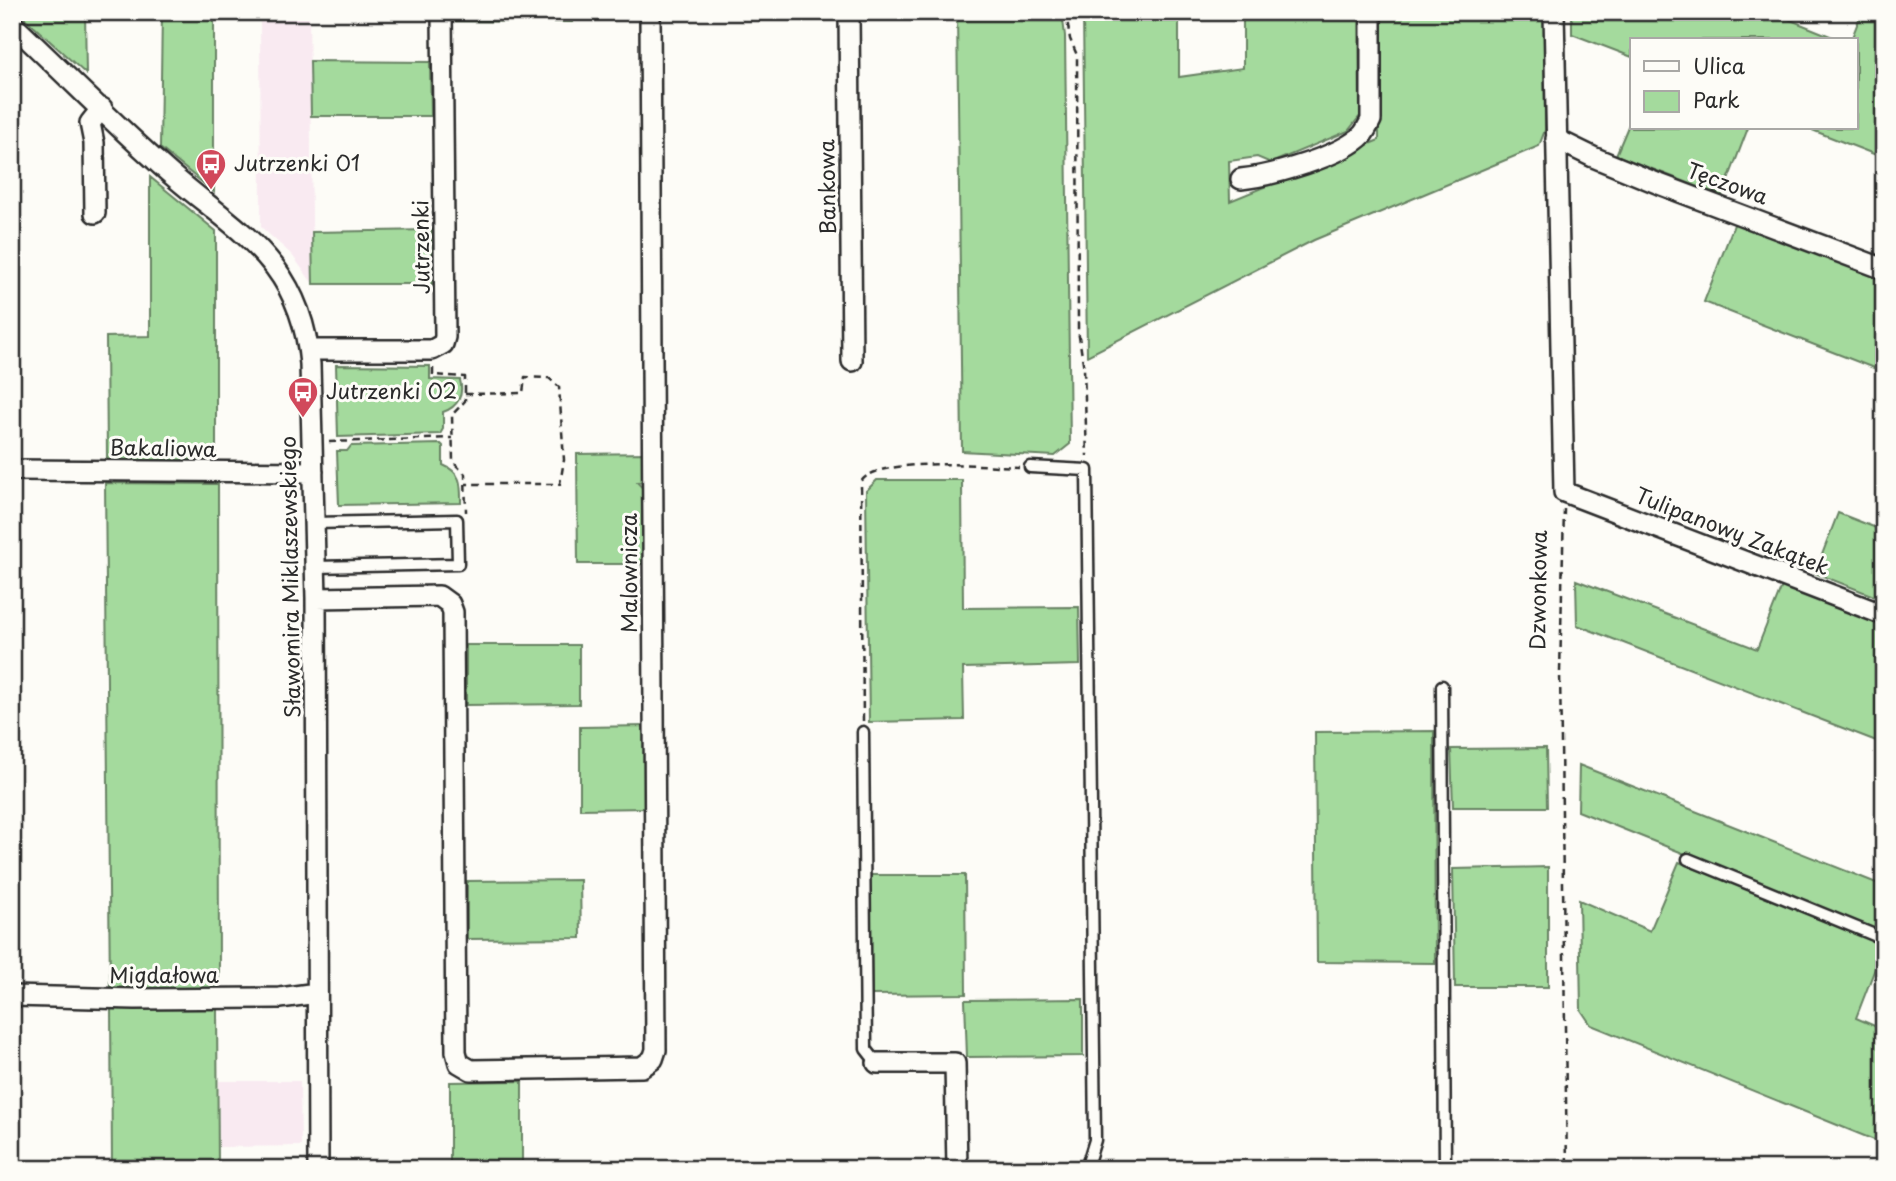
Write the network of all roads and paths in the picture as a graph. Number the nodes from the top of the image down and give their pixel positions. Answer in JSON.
{"nodes":[{"id":1,"x":442,"y":12,"type":"edge"},
{"id":2,"x":650,"y":12,"type":"edge"},
{"id":3,"x":849,"y":12,"type":"edge"},
{"id":4,"x":1066,"y":12,"type":"edge"},
{"id":5,"x":1371,"y":12,"type":"edge"},
{"id":6,"x":1554,"y":12,"type":"edge"},
{"id":7,"x":12,"y":24,"type":"edge"},
{"id":8,"x":102,"y":108,"type":"junction"},
{"id":9,"x":1556,"y":139,"type":"junction"},
{"id":10,"x":1241,"y":179,"type":"dead end"},
{"id":11,"x":95,"y":213,"type":"dead end"},
{"id":12,"x":1884,"y":269,"type":"edge"},
{"id":13,"x":309,"y":350,"type":"junction"},
{"id":14,"x":432,"y":350,"type":"junction"},
{"id":15,"x":852,"y":361,"type":"dead end"},
{"id":16,"x":465,"y":394,"type":"junction"},
{"id":17,"x":452,"y":438,"type":"junction"},
{"id":18,"x":312,"y":443,"type":"junction"},
{"id":19,"x":1030,"y":467,"type":"joint"},
{"id":20,"x":12,"y":470,"type":"edge"},
{"id":21,"x":1087,"y":470,"type":"junction"},
{"id":22,"x":313,"y":472,"type":"junction"},
{"id":23,"x":466,"y":484,"type":"junction"},
{"id":24,"x":1564,"y":492,"type":"junction"},
{"id":25,"x":457,"y":520,"type":"junction"},
{"id":26,"x":314,"y":523,"type":"junction"},
{"id":27,"x":315,"y":566,"type":"junction"},
{"id":28,"x":316,"y":597,"type":"junction"},
{"id":29,"x":1884,"y":615,"type":"edge"},
{"id":30,"x":1441,"y":686,"type":"dead end"},
{"id":31,"x":863,"y":732,"type":"joint"},
{"id":32,"x":1688,"y":859,"type":"dead end"},
{"id":33,"x":1884,"y":939,"type":"edge"},
{"id":34,"x":317,"y":993,"type":"junction"},
{"id":35,"x":12,"y":996,"type":"edge"},
{"id":36,"x":877,"y":1063,"type":"joint"},
{"id":37,"x":318,"y":1169,"type":"edge"},
{"id":38,"x":957,"y":1169,"type":"edge"},
{"id":39,"x":1086,"y":1169,"type":"edge"},
{"id":40,"x":1445,"y":1169,"type":"edge"},
{"id":41,"x":1567,"y":1169,"type":"edge"}],
"edges":[{"from":1,"to":14,"type":"street","name":"Jutrzenki"},
{"from":2,"to":28,"type":"street","name":"Malownicza"},
{"from":3,"to":15,"type":"street","name":"Bankowa"},
{"from":4,"to":21,"type":"path"},
{"from":5,"to":10,"type":"street"},
{"from":6,"to":9,"type":"street"},
{"from":7,"to":8,"type":"street","name":"Sławomira Miklaszewskiego"},
{"from":8,"to":11,"type":"street"},
{"from":8,"to":13,"type":"street","name":"Sławomira Miklaszewskiego"},
{"from":9,"to":12,"type":"street","name":"Tęczowa"},
{"from":9,"to":24,"type":"street"},
{"from":13,"to":14,"type":"street"},
{"from":13,"to":18,"type":"street","name":"Sławomira Miklaszewskiego"},
{"from":14,"to":16,"type":"path"},
{"from":16,"to":17,"type":"path"},
{"from":16,"to":23,"type":"path"},
{"from":17,"to":18,"type":"path"},
{"from":17,"to":23,"type":"path"},
{"from":18,"to":22,"type":"street","name":"Sławomira Miklaszewskiego"},
{"from":19,"to":21,"type":"lane"},
{"from":19,"to":31,"type":"path"},
{"from":20,"to":22,"type":"street","name":"Bakaliowa"},
{"from":21,"to":39,"type":"lane"},
{"from":22,"to":26,"type":"street","name":"Sławomira Miklaszewskiego"},
{"from":23,"to":25,"type":"path"},
{"from":24,"to":29,"type":"street","name":"Tulipanowy Zakątek"},
{"from":24,"to":41,"type":"path","name":"Dzwonkowa"},
{"from":25,"to":26,"type":"lane"},
{"from":25,"to":27,"type":"lane"},
{"from":26,"to":27,"type":"street","name":"Sławomira Miklaszewskiego"},
{"from":27,"to":28,"type":"street","name":"Sławomira Miklaszewskiego"},
{"from":28,"to":34,"type":"street","name":"Sławomira Miklaszewskiego"},
{"from":30,"to":40,"type":"lane"},
{"from":31,"to":36,"type":"lane"},
{"from":32,"to":33,"type":"lane"},
{"from":34,"to":35,"type":"street","name":"Migdałowa"},
{"from":34,"to":37,"type":"street","name":"Sławomira Miklaszewskiego"},
{"from":36,"to":38,"type":"street"}]}
